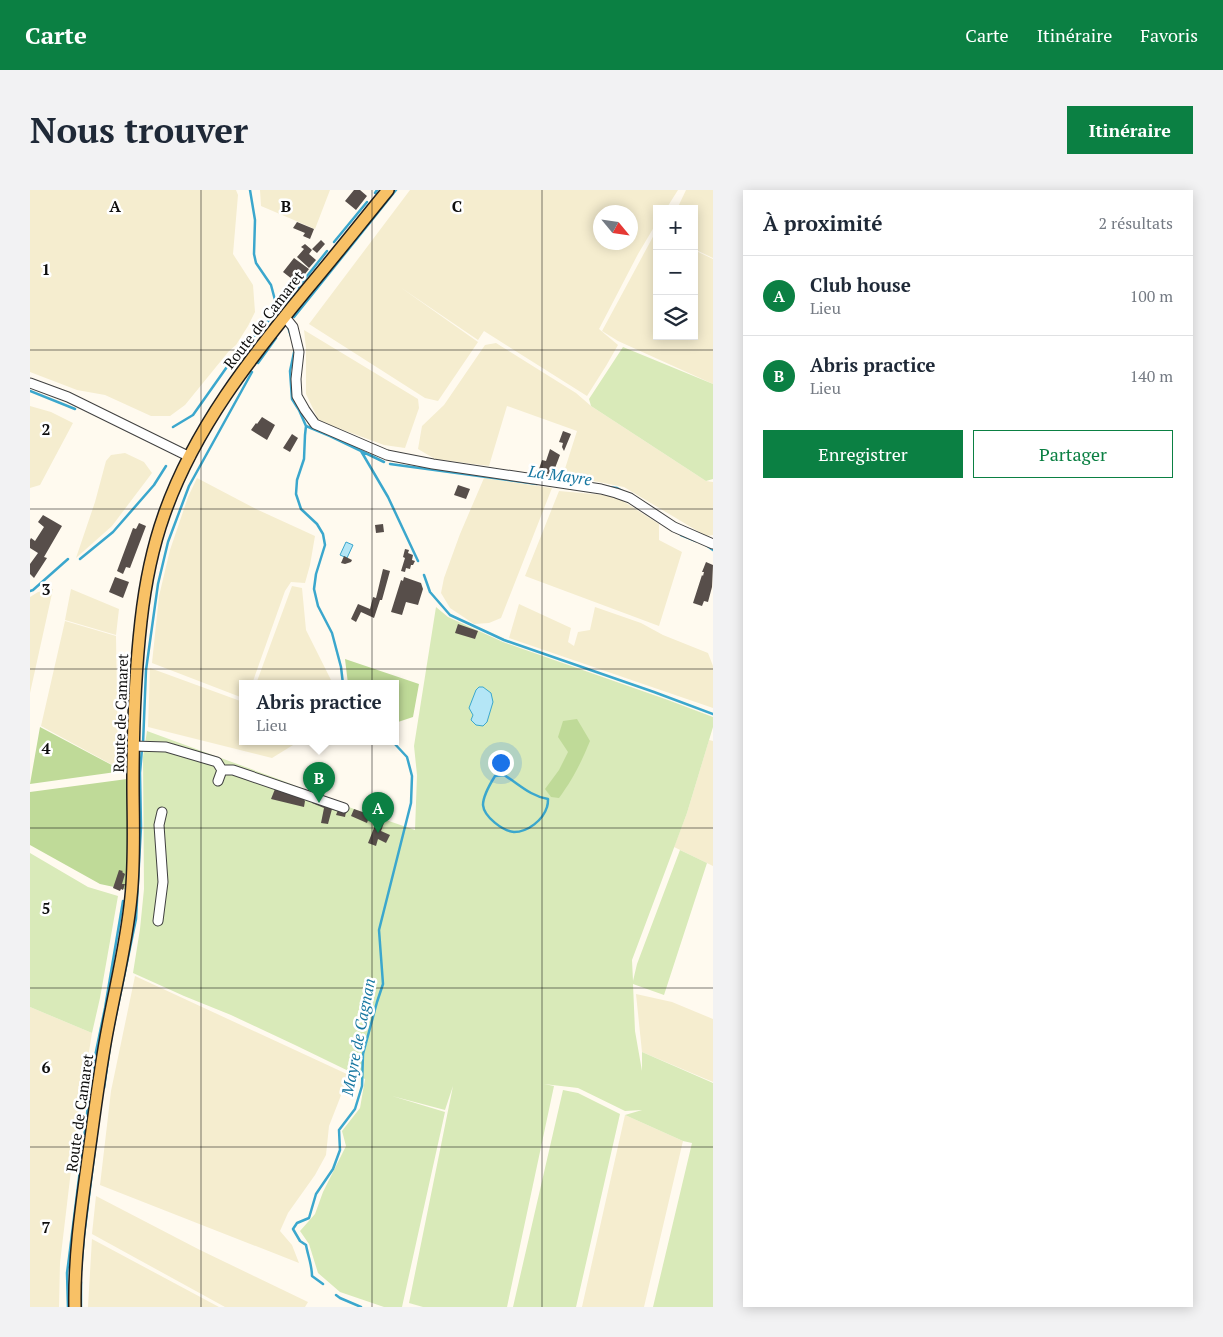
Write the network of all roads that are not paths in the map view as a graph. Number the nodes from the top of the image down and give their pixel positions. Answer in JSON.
{"nodes":[{"id":1,"x":388,"y":190,"type":"edge"},
{"id":2,"x":278,"y":326,"type":"junction"},
{"id":3,"x":30,"y":384,"type":"edge"},
{"id":4,"x":190,"y":457,"type":"junction"},
{"id":5,"x":713,"y":544,"type":"edge"},
{"id":6,"x":133,"y":746,"type":"junction"},
{"id":7,"x":222,"y":770,"type":"junction"},
{"id":8,"x":218,"y":781,"type":"dead end"},
{"id":9,"x":344,"y":808,"type":"dead end"},
{"id":10,"x":162,"y":812,"type":"dead end"},
{"id":11,"x":158,"y":921,"type":"dead end"},
{"id":12,"x":74,"y":1307,"type":"edge"}],
"edges":[{"from":1,"to":2,"type":"main road","name":"Route de Camaret"},
{"from":2,"to":4,"type":"main road","name":"Route de Camaret"},
{"from":2,"to":5,"type":"street"},
{"from":3,"to":4,"type":"street"},
{"from":4,"to":6,"type":"main road","name":"Route de Camaret"},
{"from":6,"to":7,"type":"street"},
{"from":6,"to":12,"type":"main road","name":"Route de Camaret"},
{"from":7,"to":8,"type":"street"},
{"from":7,"to":9,"type":"street"},
{"from":10,"to":11,"type":"street"}]}
